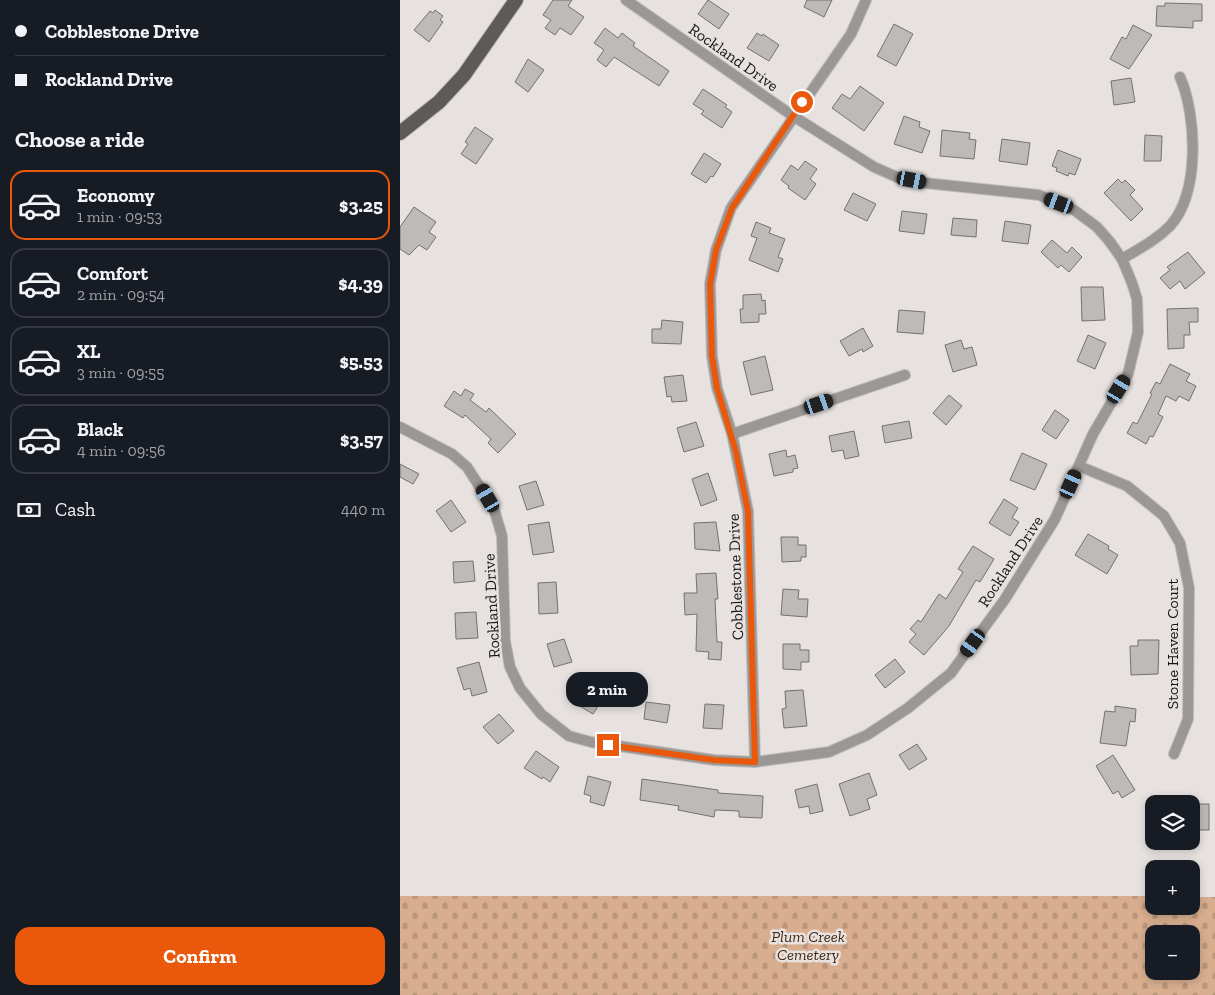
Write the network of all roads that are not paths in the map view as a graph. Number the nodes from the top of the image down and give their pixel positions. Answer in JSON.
{"nodes":[{"id":1,"x":516,"y":0,"type":"edge"},
{"id":2,"x":626,"y":0,"type":"edge"},
{"id":3,"x":866,"y":0,"type":"edge"},
{"id":4,"x":1180,"y":78,"type":"dead end"},
{"id":5,"x":793,"y":116,"type":"junction"},
{"id":6,"x":400,"y":133,"type":"edge"},
{"id":7,"x":1122,"y":259,"type":"junction"},
{"id":8,"x":905,"y":375,"type":"dead end"},
{"id":9,"x":400,"y":427,"type":"edge"},
{"id":10,"x":732,"y":434,"type":"junction"},
{"id":11,"x":1079,"y":466,"type":"junction"},
{"id":12,"x":1174,"y":754,"type":"dead end"},
{"id":13,"x":755,"y":762,"type":"junction"}],
"edges":[{"from":1,"to":6,"type":"main road"},
{"from":2,"to":5,"type":"street","name":"Rockland Drive"},
{"from":3,"to":5,"type":"street","name":"Cobblestone Drive"},
{"from":4,"to":7,"type":"street"},
{"from":5,"to":7,"type":"street","name":"Rockland Drive"},
{"from":5,"to":10,"type":"street","name":"Cobblestone Drive"},
{"from":7,"to":11,"type":"street","name":"Rockland Drive"},
{"from":8,"to":10,"type":"street"},
{"from":9,"to":13,"type":"street","name":"Rockland Drive"},
{"from":10,"to":13,"type":"street","name":"Cobblestone Drive"},
{"from":11,"to":12,"type":"street","name":"Stone Haven Court"},
{"from":11,"to":13,"type":"street","name":"Rockland Drive"}]}
